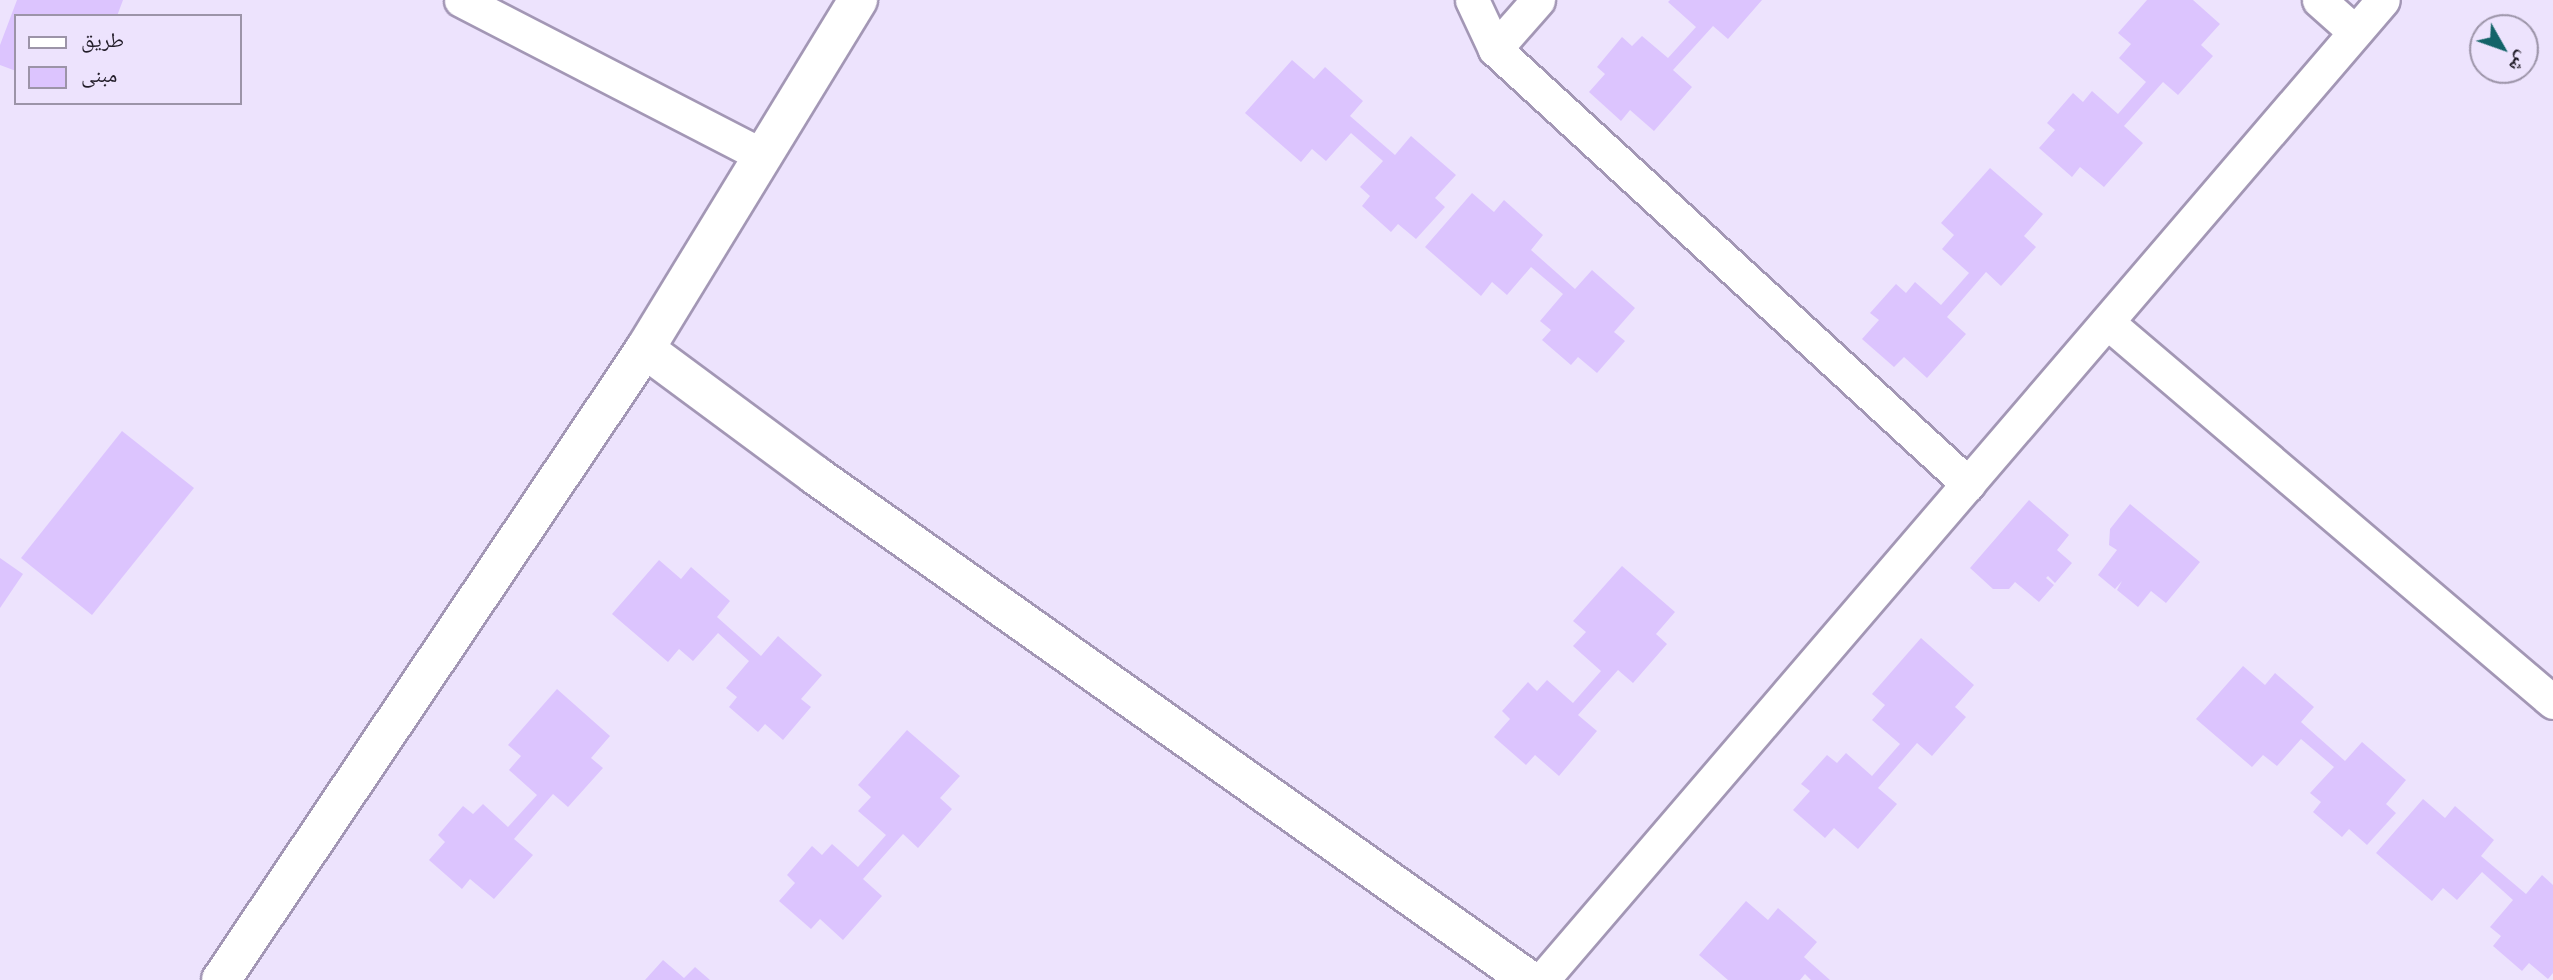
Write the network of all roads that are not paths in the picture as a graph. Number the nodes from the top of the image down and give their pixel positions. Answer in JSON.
{"nodes":[{"id":1,"x":460,"y":0,"type":"edge"},
{"id":2,"x":858,"y":0,"type":"edge"},
{"id":3,"x":1472,"y":0,"type":"edge"},
{"id":4,"x":1538,"y":0,"type":"edge"},
{"id":5,"x":2319,"y":0,"type":"edge"},
{"id":6,"x":2384,"y":0,"type":"edge"},
{"id":7,"x":2355,"y":33,"type":"junction"},
{"id":8,"x":1495,"y":49,"type":"junction"},
{"id":9,"x":763,"y":156,"type":"junction"},
{"id":10,"x":2107,"y":322,"type":"junction"},
{"id":11,"x":646,"y":349,"type":"junction"},
{"id":12,"x":1968,"y":484,"type":"junction"},
{"id":13,"x":2553,"y":702,"type":"edge"},
{"id":14,"x":221,"y":980,"type":"edge"},
{"id":15,"x":1529,"y":980,"type":"edge"},
{"id":16,"x":1542,"y":980,"type":"edge"}],
"edges":[{"from":1,"to":9,"type":"street"},
{"from":2,"to":9,"type":"street"},
{"from":3,"to":8,"type":"street"},
{"from":4,"to":8,"type":"street"},
{"from":5,"to":7,"type":"street"},
{"from":6,"to":7,"type":"street"},
{"from":7,"to":10,"type":"street"},
{"from":8,"to":12,"type":"street"},
{"from":9,"to":11,"type":"street"},
{"from":10,"to":12,"type":"street"},
{"from":10,"to":13,"type":"street"},
{"from":11,"to":14,"type":"street"},
{"from":11,"to":15,"type":"street"},
{"from":12,"to":16,"type":"street"}]}
